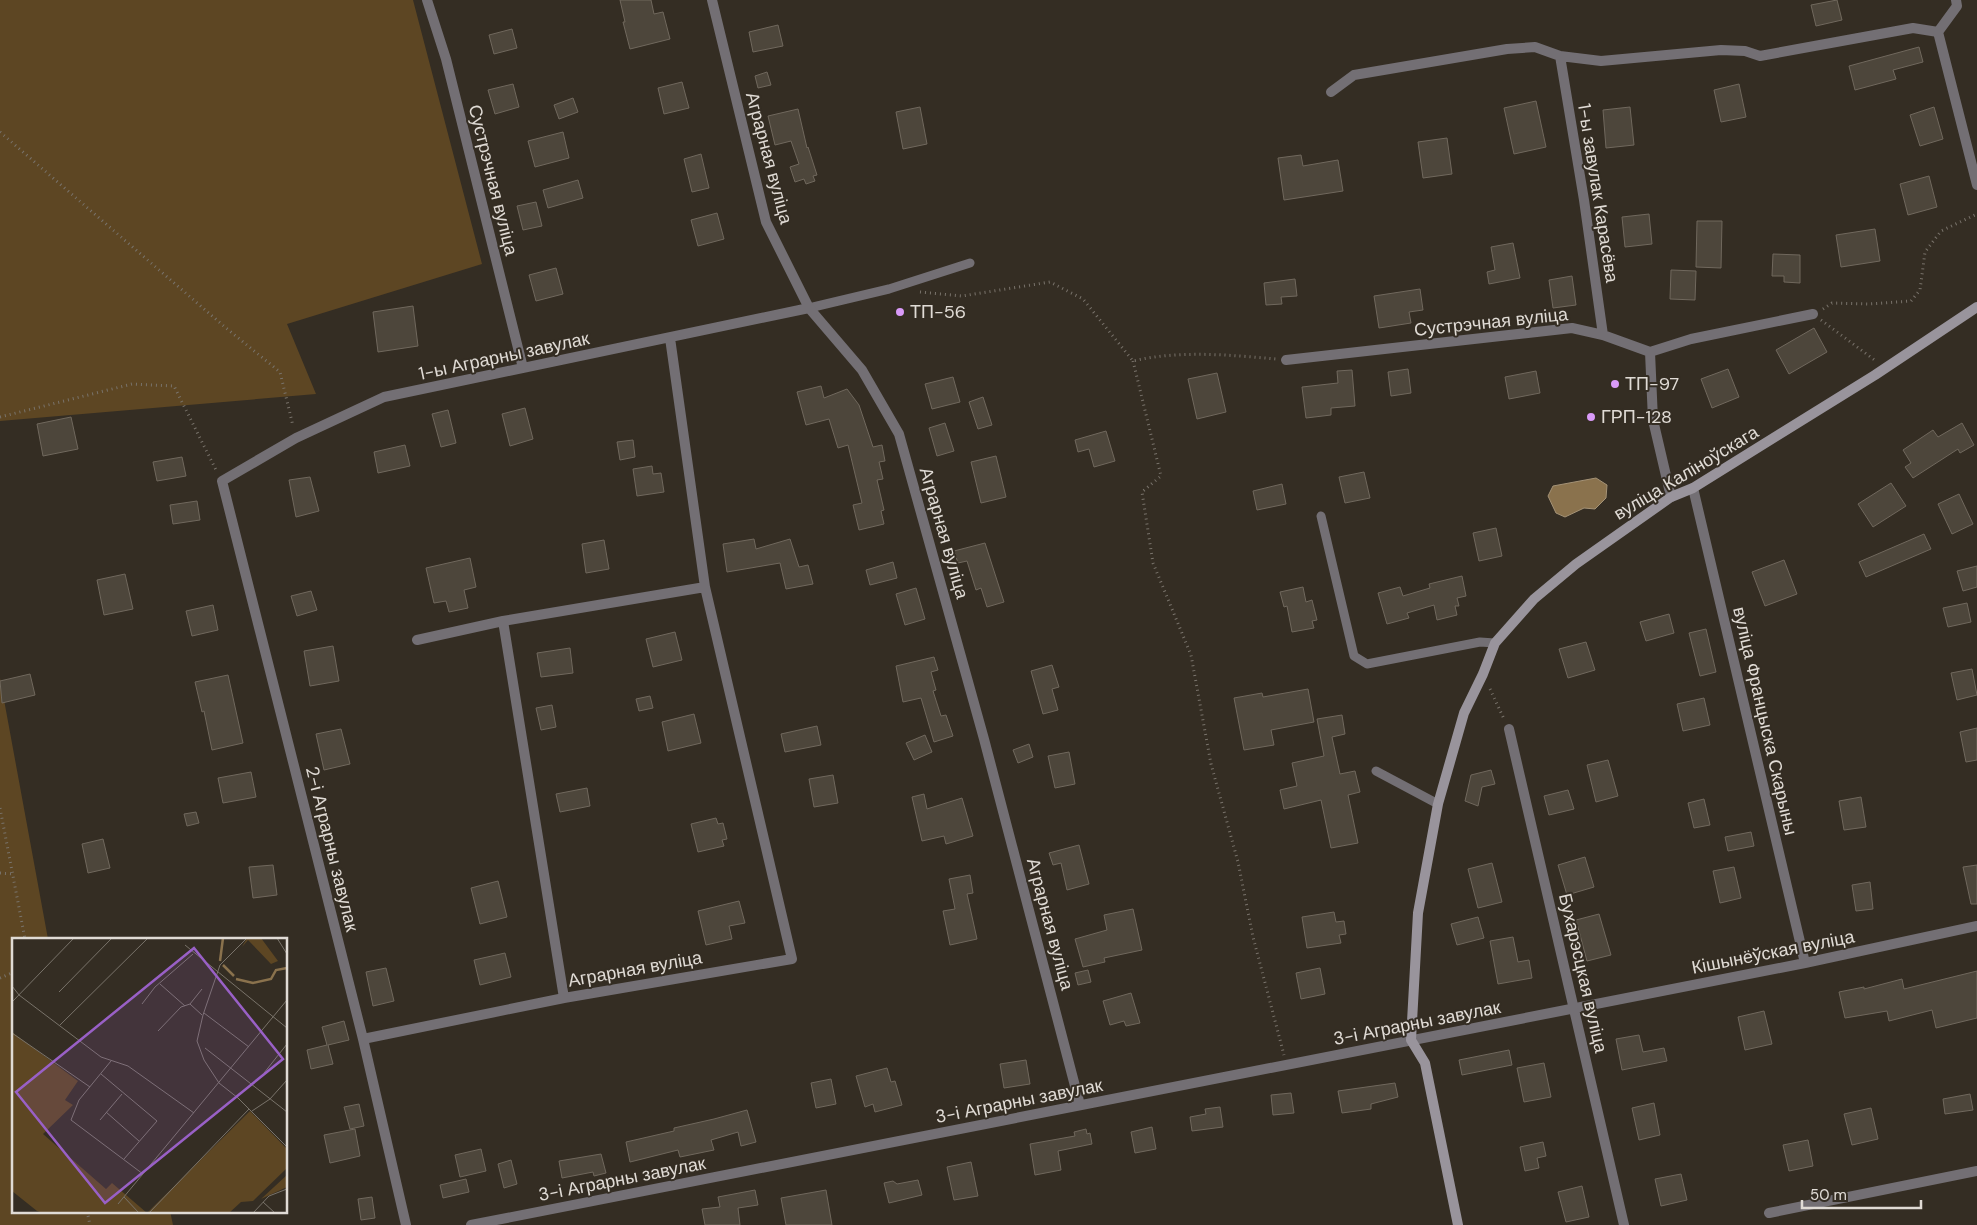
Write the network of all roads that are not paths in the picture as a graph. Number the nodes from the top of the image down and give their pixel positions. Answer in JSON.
{"nodes":[{"id":1,"x":427,"y":0,"type":"edge"},
{"id":2,"x":712,"y":0,"type":"edge"},
{"id":3,"x":1956,"y":0,"type":"edge"},
{"id":4,"x":1938,"y":32,"type":"junction"},
{"id":5,"x":1560,"y":56,"type":"junction"},
{"id":6,"x":1330,"y":92,"type":"dead end"},
{"id":7,"x":1977,"y":185,"type":"edge"},
{"id":8,"x":970,"y":263,"type":"dead end"},
{"id":9,"x":1977,"y":307,"type":"edge"},
{"id":10,"x":809,"y":308,"type":"junction"},
{"id":11,"x":1813,"y":314,"type":"road end"},
{"id":12,"x":1603,"y":335,"type":"junction"},
{"id":13,"x":670,"y":338,"type":"junction"},
{"id":14,"x":1650,"y":352,"type":"junction"},
{"id":15,"x":1286,"y":360,"type":"road end"},
{"id":16,"x":523,"y":368,"type":"junction"},
{"id":17,"x":222,"y":481,"type":"joint"},
{"id":18,"x":1693,"y":488,"type":"junction"},
{"id":19,"x":1671,"y":496,"type":"junction"},
{"id":20,"x":1321,"y":516,"type":"dead end"},
{"id":21,"x":705,"y":587,"type":"junction"},
{"id":22,"x":504,"y":621,"type":"junction"},
{"id":23,"x":417,"y":640,"type":"dead end"},
{"id":24,"x":1495,"y":643,"type":"junction"},
{"id":25,"x":1509,"y":728,"type":"road end"},
{"id":26,"x":1376,"y":771,"type":"dead end"},
{"id":27,"x":1438,"y":804,"type":"junction"},
{"id":28,"x":1977,"y":926,"type":"edge"},
{"id":29,"x":1805,"y":963,"type":"junction"},
{"id":30,"x":564,"y":998,"type":"junction"},
{"id":31,"x":1575,"y":1008,"type":"junction"},
{"id":32,"x":363,"y":1039,"type":"junction"},
{"id":33,"x":1410,"y":1040,"type":"junction"},
{"id":34,"x":1080,"y":1105,"type":"junction"},
{"id":35,"x":1977,"y":1171,"type":"edge"},
{"id":36,"x":1769,"y":1213,"type":"dead end"},
{"id":37,"x":406,"y":1225,"type":"edge"},
{"id":38,"x":471,"y":1225,"type":"edge"},
{"id":39,"x":1458,"y":1225,"type":"edge"},
{"id":40,"x":1624,"y":1225,"type":"edge"}],
"edges":[{"from":1,"to":16,"type":"street","name":"Сустрэчная вуліца"},
{"from":2,"to":10,"type":"street","name":"Аграрная вуліца"},
{"from":3,"to":4,"type":"street"},
{"from":4,"to":5,"type":"street"},
{"from":4,"to":7,"type":"street"},
{"from":5,"to":6,"type":"street"},
{"from":5,"to":12,"type":"street","name":"1-ы завулак Карасёва"},
{"from":8,"to":10,"type":"lane"},
{"from":9,"to":18,"type":"main road","name":"вуліца Каліноўскага"},
{"from":10,"to":13,"type":"street","name":"1-ы Аграрны завулак"},
{"from":10,"to":34,"type":"street","name":"Аграрная вуліца"},
{"from":11,"to":14,"type":"street"},
{"from":12,"to":14,"type":"street","name":"Сустрэчная вуліца"},
{"from":12,"to":15,"type":"street","name":"Сустрэчная вуліца"},
{"from":13,"to":16,"type":"street","name":"1-ы Аграрны завулак"},
{"from":13,"to":21,"type":"street","name":"Аграрная вуліца"},
{"from":14,"to":19,"type":"street"},
{"from":16,"to":17,"type":"street","name":"1-ы Аграрны завулак"},
{"from":17,"to":32,"type":"street","name":"2-і Аграрны завулак"},
{"from":18,"to":19,"type":"main road","name":"вуліца Каліноўскага"},
{"from":18,"to":29,"type":"street","name":"вуліца Францыска Скарыны"},
{"from":19,"to":24,"type":"main road","name":"вуліца Каліноўскага"},
{"from":20,"to":24,"type":"lane"},
{"from":21,"to":22,"type":"street"},
{"from":21,"to":30,"type":"street","name":"Аграрная вуліца"},
{"from":22,"to":23,"type":"street"},
{"from":22,"to":30,"type":"street"},
{"from":24,"to":27,"type":"main road","name":"вуліца Каліноўскага"},
{"from":25,"to":31,"type":"street","name":"Бухарэсцкая вуліца"},
{"from":26,"to":27,"type":"lane"},
{"from":27,"to":33,"type":"main road","name":"вуліца Каліноўскага"},
{"from":28,"to":29,"type":"street","name":"Кішынёўская вуліца"},
{"from":29,"to":31,"type":"street","name":"Кішынёўская вуліца"},
{"from":30,"to":32,"type":"street","name":"Аграрная вуліца"},
{"from":31,"to":33,"type":"street","name":"3-і Аграрны завулак"},
{"from":31,"to":40,"type":"street","name":"Бухарэсцкая вуліца"},
{"from":32,"to":37,"type":"street","name":"2-і Аграрны завулак"},
{"from":33,"to":34,"type":"street","name":"3-і Аграрны завулак"},
{"from":33,"to":39,"type":"main road"},
{"from":34,"to":38,"type":"street","name":"3-і Аграрны завулак"},
{"from":35,"to":36,"type":"street"}]}
